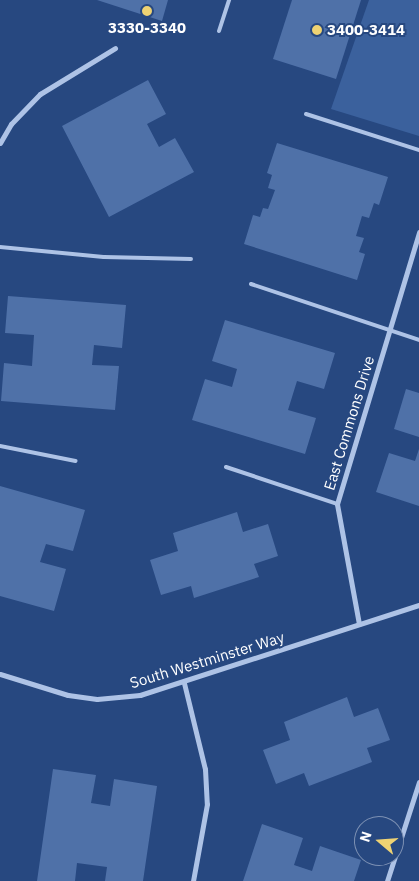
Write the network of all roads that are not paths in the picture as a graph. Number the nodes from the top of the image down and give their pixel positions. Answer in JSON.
{"nodes":[{"id":1,"x":229,"y":0,"type":"edge"},
{"id":2,"x":219,"y":31,"type":"dead end"},
{"id":3,"x":115,"y":48,"type":"dead end"},
{"id":4,"x":306,"y":114,"type":"dead end"},
{"id":5,"x":0,"y":143,"type":"edge"},
{"id":6,"x":419,"y":150,"type":"edge"},
{"id":7,"x":419,"y":232,"type":"edge"},
{"id":8,"x":0,"y":247,"type":"edge"},
{"id":9,"x":191,"y":258,"type":"dead end"},
{"id":10,"x":251,"y":284,"type":"dead end"},
{"id":11,"x":391,"y":331,"type":"junction"},
{"id":12,"x":419,"y":340,"type":"edge"},
{"id":13,"x":0,"y":446,"type":"edge"},
{"id":14,"x":76,"y":462,"type":"dead end"},
{"id":15,"x":226,"y":467,"type":"dead end"},
{"id":16,"x":337,"y":504,"type":"junction"},
{"id":17,"x":419,"y":605,"type":"edge"},
{"id":18,"x":359,"y":624,"type":"junction"},
{"id":19,"x":0,"y":674,"type":"edge"},
{"id":20,"x":184,"y":683,"type":"junction"},
{"id":21,"x":419,"y":782,"type":"edge"},
{"id":22,"x":193,"y":881,"type":"edge"},
{"id":23,"x":387,"y":881,"type":"edge"}],
"edges":[{"from":1,"to":2,"type":"lane"},
{"from":3,"to":5,"type":"street"},
{"from":4,"to":6,"type":"lane"},
{"from":7,"to":11,"type":"street","name":"East Commons Drive"},
{"from":8,"to":9,"type":"lane"},
{"from":10,"to":11,"type":"lane"},
{"from":11,"to":12,"type":"lane"},
{"from":11,"to":16,"type":"street","name":"East Commons Drive"},
{"from":13,"to":14,"type":"lane"},
{"from":15,"to":16,"type":"lane"},
{"from":16,"to":18,"type":"street","name":"East Commons Drive"},
{"from":17,"to":18,"type":"street","name":"South Westminster Way"},
{"from":18,"to":20,"type":"street","name":"South Westminster Way"},
{"from":19,"to":20,"type":"street","name":"South Westminster Way"},
{"from":20,"to":22,"type":"street"},
{"from":21,"to":23,"type":"street"}]}
